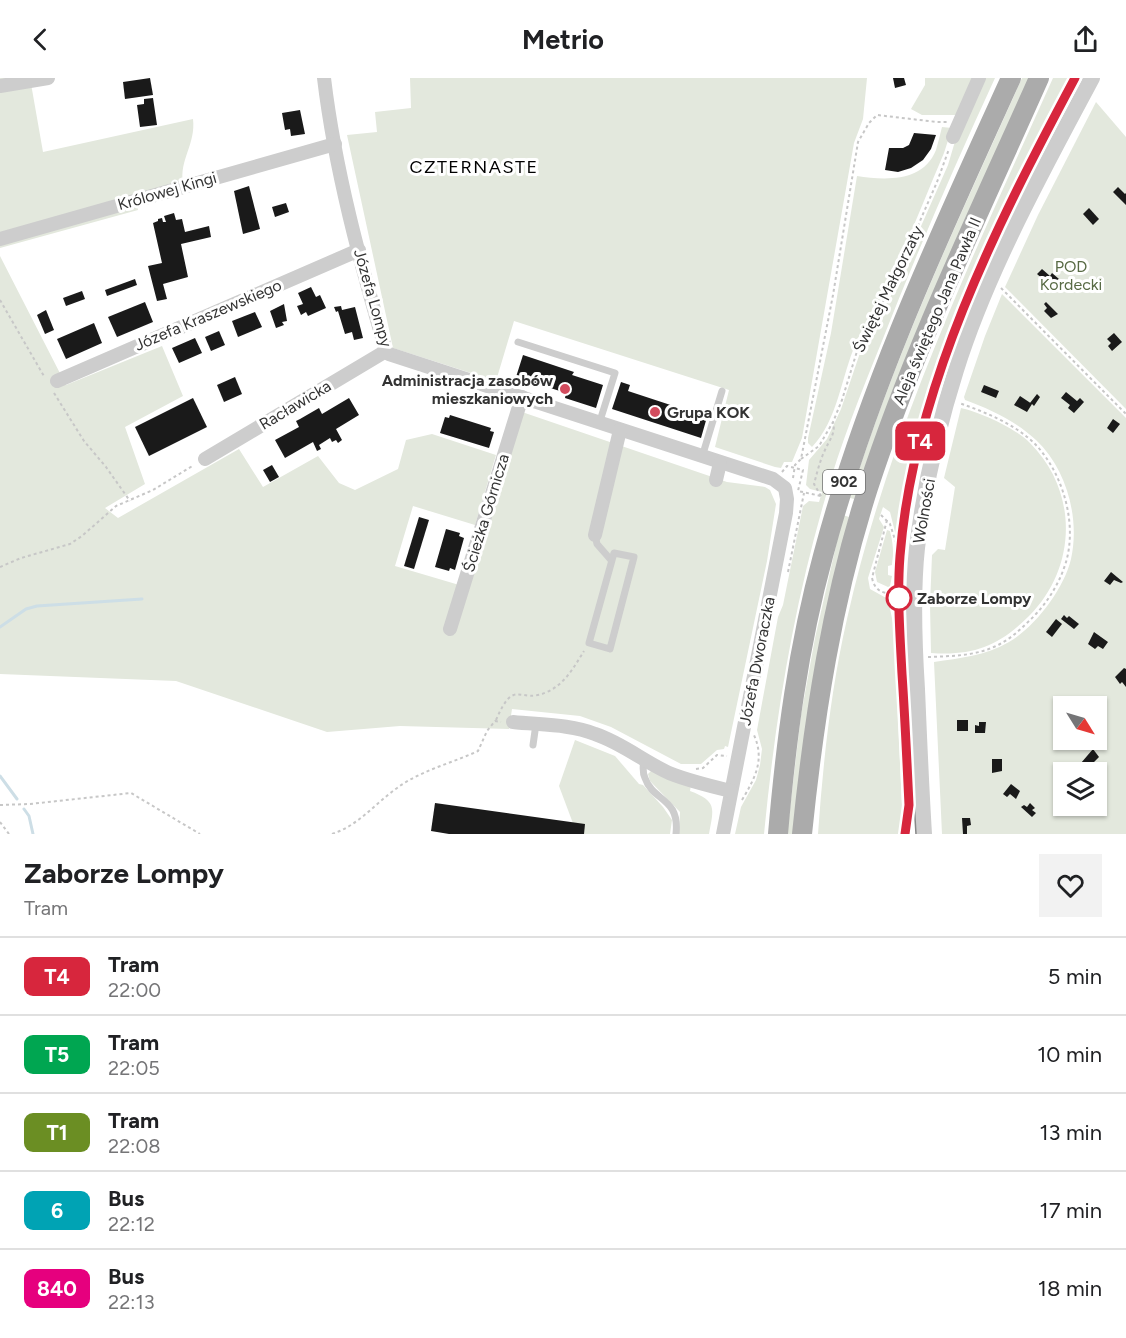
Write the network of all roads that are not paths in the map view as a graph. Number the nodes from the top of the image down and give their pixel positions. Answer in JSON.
{"nodes":[{"id":1,"x":48,"y":78,"type":"edge"},
{"id":2,"x":324,"y":78,"type":"edge"},
{"id":3,"x":979,"y":78,"type":"edge"},
{"id":4,"x":1011,"y":78,"type":"edge"},
{"id":5,"x":1039,"y":78,"type":"edge"},
{"id":6,"x":1092,"y":78,"type":"edge"},
{"id":7,"x":0,"y":86,"type":"edge"},
{"id":8,"x":953,"y":136,"type":"road end"},
{"id":9,"x":334,"y":144,"type":"junction"},
{"id":10,"x":0,"y":239,"type":"edge"},
{"id":11,"x":359,"y":250,"type":"junction"},
{"id":12,"x":518,"y":342,"type":"dead end"},
{"id":13,"x":386,"y":351,"type":"junction"},
{"id":14,"x":54,"y":386,"type":"road end"},
{"id":15,"x":722,"y":391,"type":"dead end"},
{"id":16,"x":522,"y":397,"type":"junction"},
{"id":17,"x":599,"y":424,"type":"junction"},
{"id":18,"x":620,"y":430,"type":"junction"},
{"id":19,"x":702,"y":457,"type":"junction"},
{"id":20,"x":205,"y":459,"type":"road end"},
{"id":21,"x":720,"y":463,"type":"junction"},
{"id":22,"x":716,"y":480,"type":"dead end"},
{"id":23,"x":785,"y":488,"type":"joint"},
{"id":24,"x":595,"y":535,"type":"joint"},
{"id":25,"x":611,"y":560,"type":"junction"},
{"id":26,"x":450,"y":629,"type":"dead end"},
{"id":27,"x":513,"y":722,"type":"road end"},
{"id":28,"x":536,"y":724,"type":"junction"},
{"id":29,"x":533,"y":745,"type":"dead end"},
{"id":30,"x":644,"y":759,"type":"junction"},
{"id":31,"x":731,"y":791,"type":"junction"},
{"id":32,"x":676,"y":834,"type":"edge"},
{"id":33,"x":723,"y":834,"type":"edge"},
{"id":34,"x":778,"y":834,"type":"edge"},
{"id":35,"x":802,"y":834,"type":"edge"},
{"id":36,"x":924,"y":834,"type":"edge"}],
"edges":[{"from":1,"to":7,"type":"street"},
{"from":2,"to":9,"type":"street","name":"Józefa Lompy"},
{"from":3,"to":8,"type":"street"},
{"from":4,"to":34,"type":"main road","name":"Aleja świętego Jana Pawła II","number":"902"},
{"from":5,"to":35,"type":"main road","name":"Aleja świętego Jana Pawła II","number":"902"},
{"from":6,"to":36,"type":"street","name":"Wolności"},
{"from":9,"to":10,"type":"street","name":"Królowej Kingi"},
{"from":9,"to":11,"type":"street","name":"Józefa Lompy"},
{"from":11,"to":13,"type":"street","name":"Józefa Lompy"},
{"from":11,"to":14,"type":"street","name":"Józefa Kraszewskiego"},
{"from":12,"to":17,"type":"lane"},
{"from":13,"to":16,"type":"street","name":"Józefa Lompy"},
{"from":13,"to":20,"type":"street","name":"Racławicka"},
{"from":15,"to":19,"type":"lane"},
{"from":16,"to":17,"type":"street","name":"Józefa Lompy"},
{"from":16,"to":26,"type":"street","name":"Ścieżka Górnicza"},
{"from":17,"to":18,"type":"street","name":"Józefa Lompy"},
{"from":18,"to":19,"type":"street","name":"Józefa Lompy"},
{"from":18,"to":24,"type":"street"},
{"from":19,"to":21,"type":"street","name":"Józefa Lompy"},
{"from":21,"to":22,"type":"street"},
{"from":21,"to":23,"type":"street","name":"Józefa Lompy"},
{"from":23,"to":31,"type":"street","name":"Józefa Dworaczka"},
{"from":24,"to":25,"type":"lane"},
{"from":25,"to":25,"type":"lane"},
{"from":27,"to":28,"type":"street"},
{"from":28,"to":29,"type":"lane"},
{"from":28,"to":30,"type":"street"},
{"from":30,"to":31,"type":"street"},
{"from":30,"to":32,"type":"lane"},
{"from":31,"to":33,"type":"street","name":"Józefa Dworaczka"}]}
